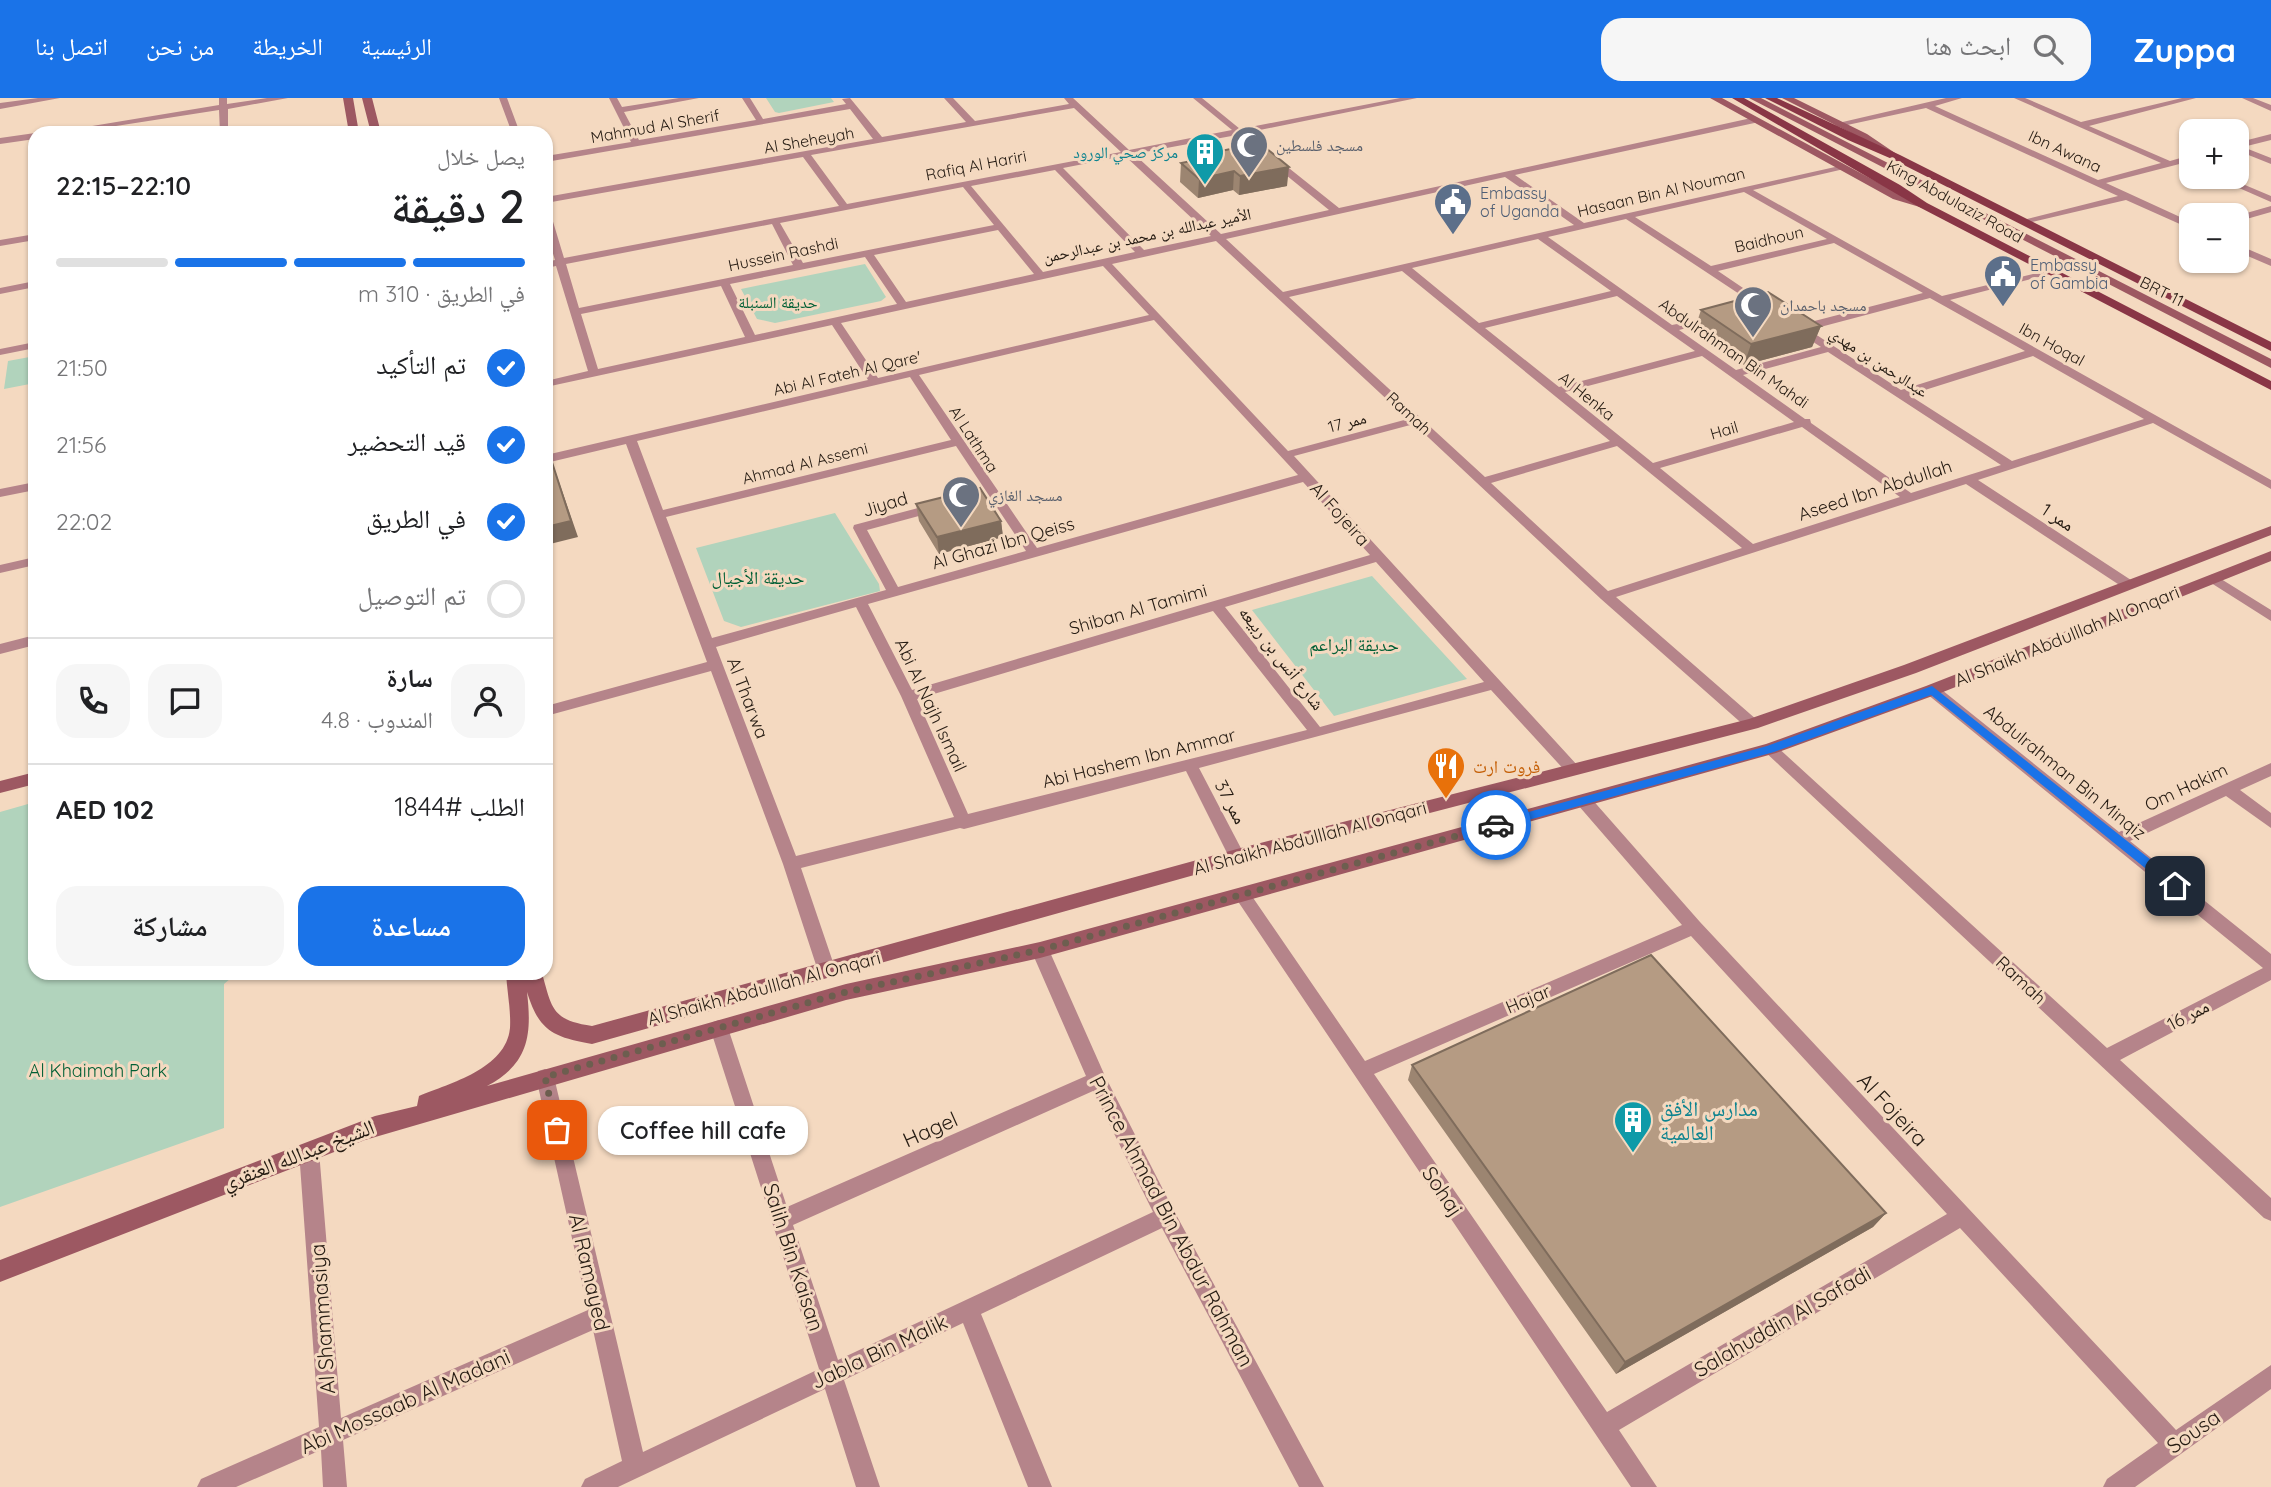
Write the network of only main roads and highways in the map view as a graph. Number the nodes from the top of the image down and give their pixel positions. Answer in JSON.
{"nodes":[{"id":1,"x":1737,"y":98,"type":"edge"},
{"id":2,"x":1770,"y":98,"type":"edge"},
{"id":3,"x":2271,"y":347,"type":"edge"},
{"id":4,"x":2271,"y":386,"type":"edge"}],
"edges":[{"from":1,"to":4,"type":"main road","name":"King Abdulaziz Road"},
{"from":2,"to":3,"type":"main road","name":"King Abdulaziz Road"}]}
